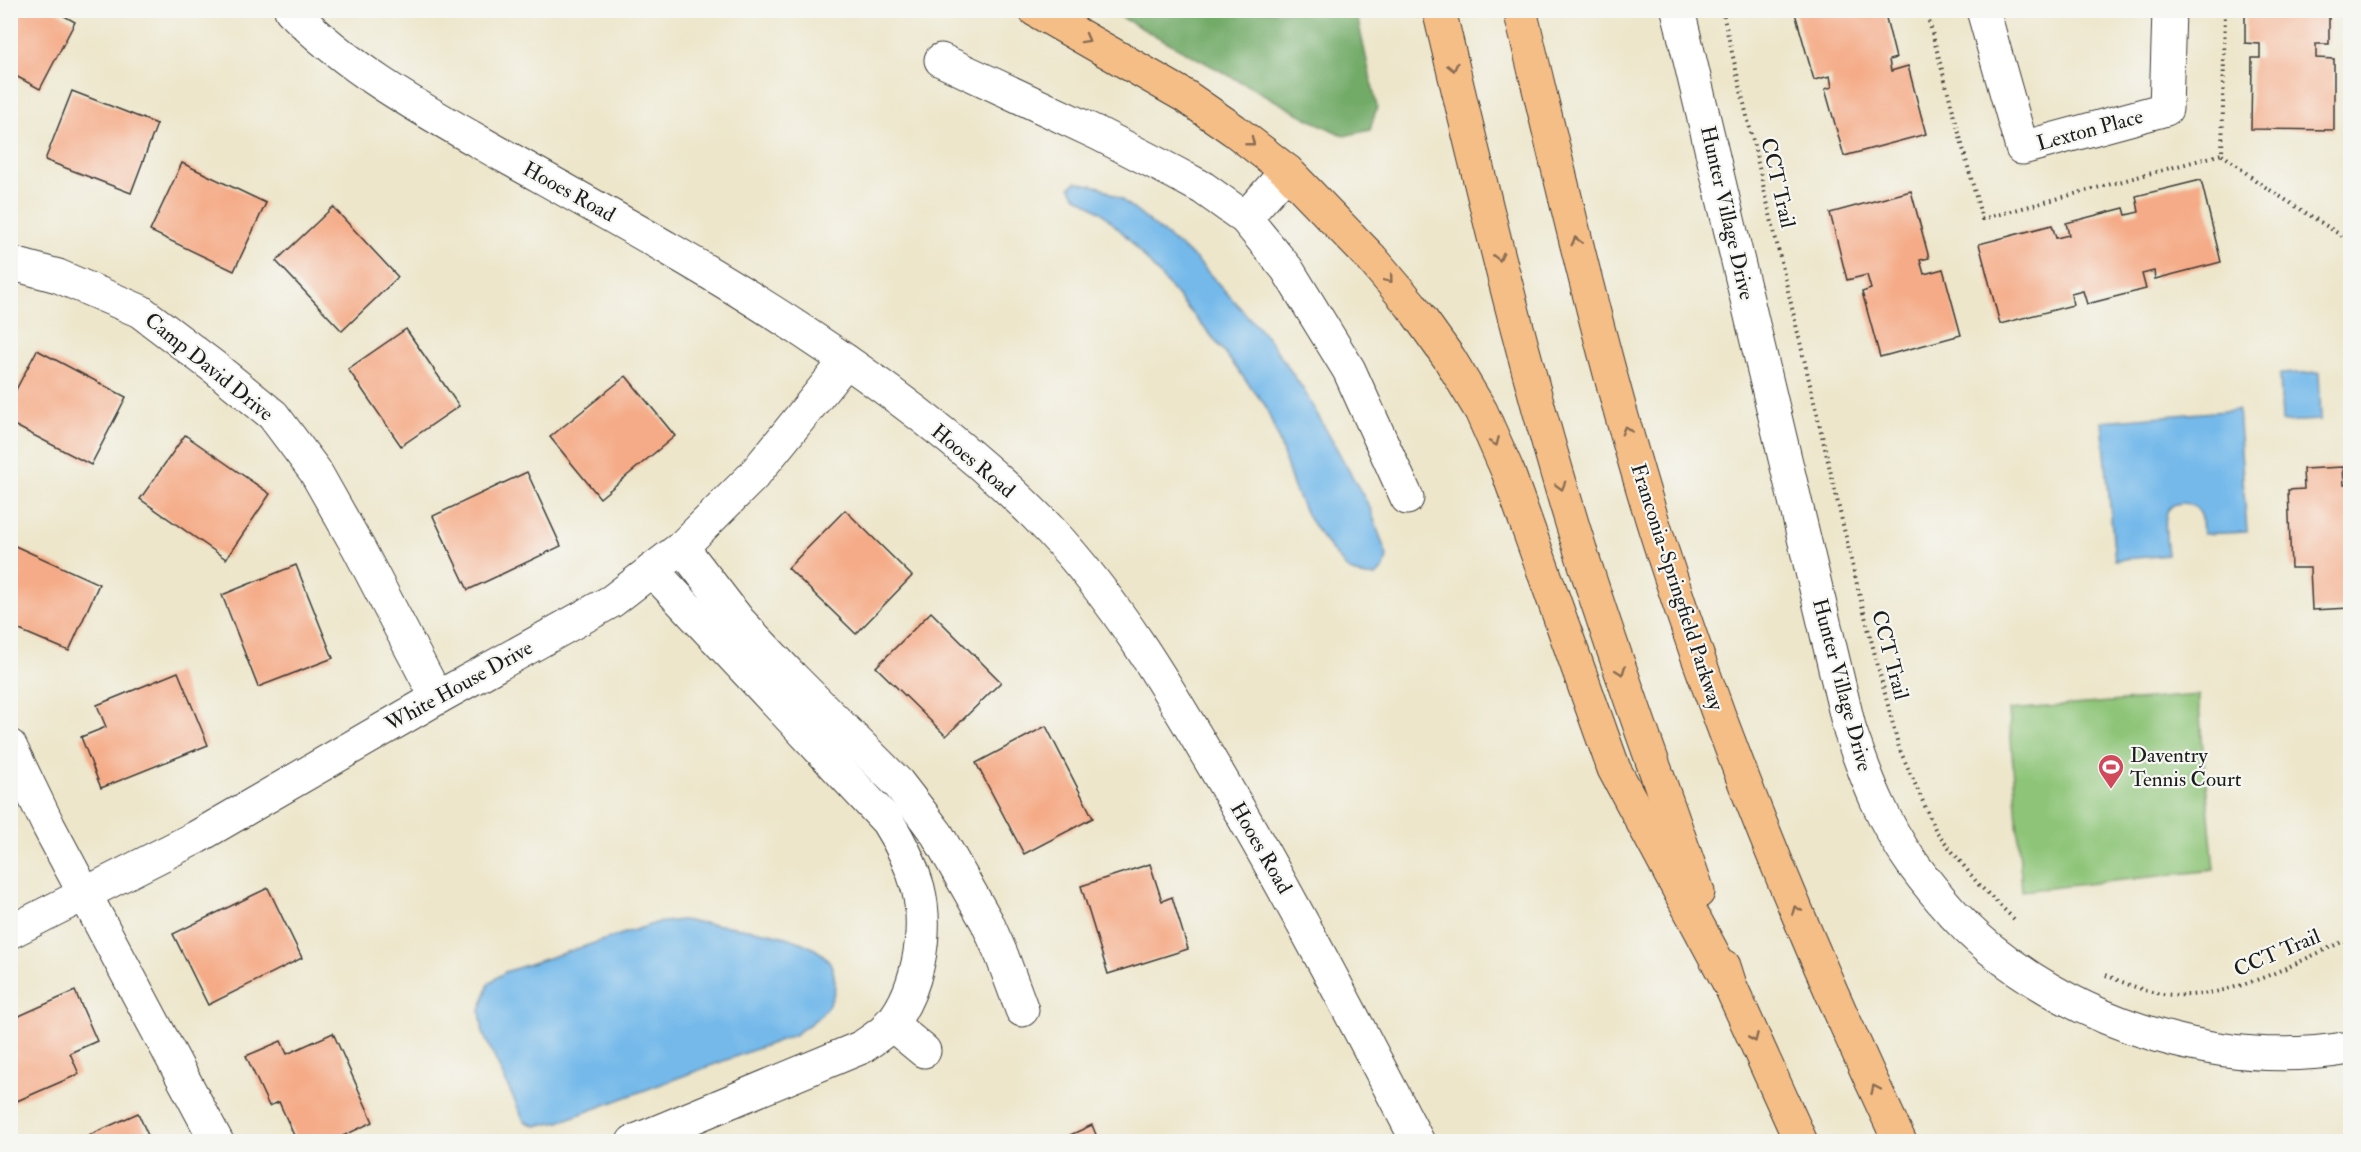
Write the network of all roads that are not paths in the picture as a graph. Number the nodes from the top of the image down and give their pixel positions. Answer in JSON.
{"nodes":[{"id":1,"x":291,"y":10,"type":"edge"},
{"id":2,"x":1035,"y":10,"type":"edge"},
{"id":3,"x":1439,"y":10,"type":"edge"},
{"id":4,"x":1520,"y":10,"type":"edge"},
{"id":5,"x":1678,"y":10,"type":"edge"},
{"id":6,"x":1983,"y":10,"type":"edge"},
{"id":7,"x":2169,"y":10,"type":"edge"},
{"id":8,"x":941,"y":60,"type":"dead end"},
{"id":9,"x":1287,"y":171,"type":"junction"},
{"id":10,"x":1245,"y":218,"type":"junction"},
{"id":11,"x":10,"y":263,"type":"edge"},
{"id":12,"x":846,"y":361,"type":"junction"},
{"id":13,"x":1407,"y":498,"type":"dead end"},
{"id":14,"x":681,"y":547,"type":"junction"},
{"id":15,"x":652,"y":570,"type":"junction"},
{"id":16,"x":437,"y":698,"type":"junction"},
{"id":17,"x":10,"y":746,"type":"edge"},
{"id":18,"x":85,"y":894,"type":"junction"},
{"id":19,"x":10,"y":932,"type":"edge"},
{"id":20,"x":1730,"y":985,"type":"junction"},
{"id":21,"x":1022,"y":1010,"type":"dead end"},
{"id":22,"x":890,"y":1023,"type":"junction"},
{"id":23,"x":2350,"y":1048,"type":"edge"},
{"id":24,"x":924,"y":1051,"type":"dead end"},
{"id":25,"x":217,"y":1142,"type":"edge"},
{"id":26,"x":633,"y":1142,"type":"edge"},
{"id":27,"x":1418,"y":1142,"type":"edge"},
{"id":28,"x":1801,"y":1142,"type":"edge"},
{"id":29,"x":1900,"y":1142,"type":"edge"}],
"edges":[{"from":1,"to":12,"type":"street","name":"Hooes Road"},
{"from":2,"to":9,"type":"main road","one_way":true},
{"from":3,"to":20,"type":"main road","one_way":true},
{"from":29,"to":4,"type":"main road","name":"Franconia-Springfield Parkway","one_way":true},
{"from":5,"to":23,"type":"street","name":"Hunter Village Drive"},
{"from":6,"to":7,"type":"street","name":"Lexton Place"},
{"from":8,"to":10,"type":"street"},
{"from":9,"to":10,"type":"street"},
{"from":9,"to":20,"type":"main road","one_way":true},
{"from":10,"to":13,"type":"street"},
{"from":11,"to":16,"type":"street","name":"Camp David Drive"},
{"from":12,"to":14,"type":"street","name":"White House Drive"},
{"from":12,"to":27,"type":"street","name":"Hooes Road"},
{"from":14,"to":15,"type":"street","name":"White House Drive"},
{"from":14,"to":21,"type":"street"},
{"from":15,"to":16,"type":"street","name":"White House Drive"},
{"from":15,"to":22,"type":"street"},
{"from":16,"to":18,"type":"street","name":"White House Drive"},
{"from":17,"to":18,"type":"street"},
{"from":18,"to":19,"type":"street","name":"White House Drive"},
{"from":18,"to":25,"type":"street"},
{"from":20,"to":28,"type":"main road","one_way":true},
{"from":22,"to":24,"type":"street"},
{"from":22,"to":26,"type":"street"}]}
